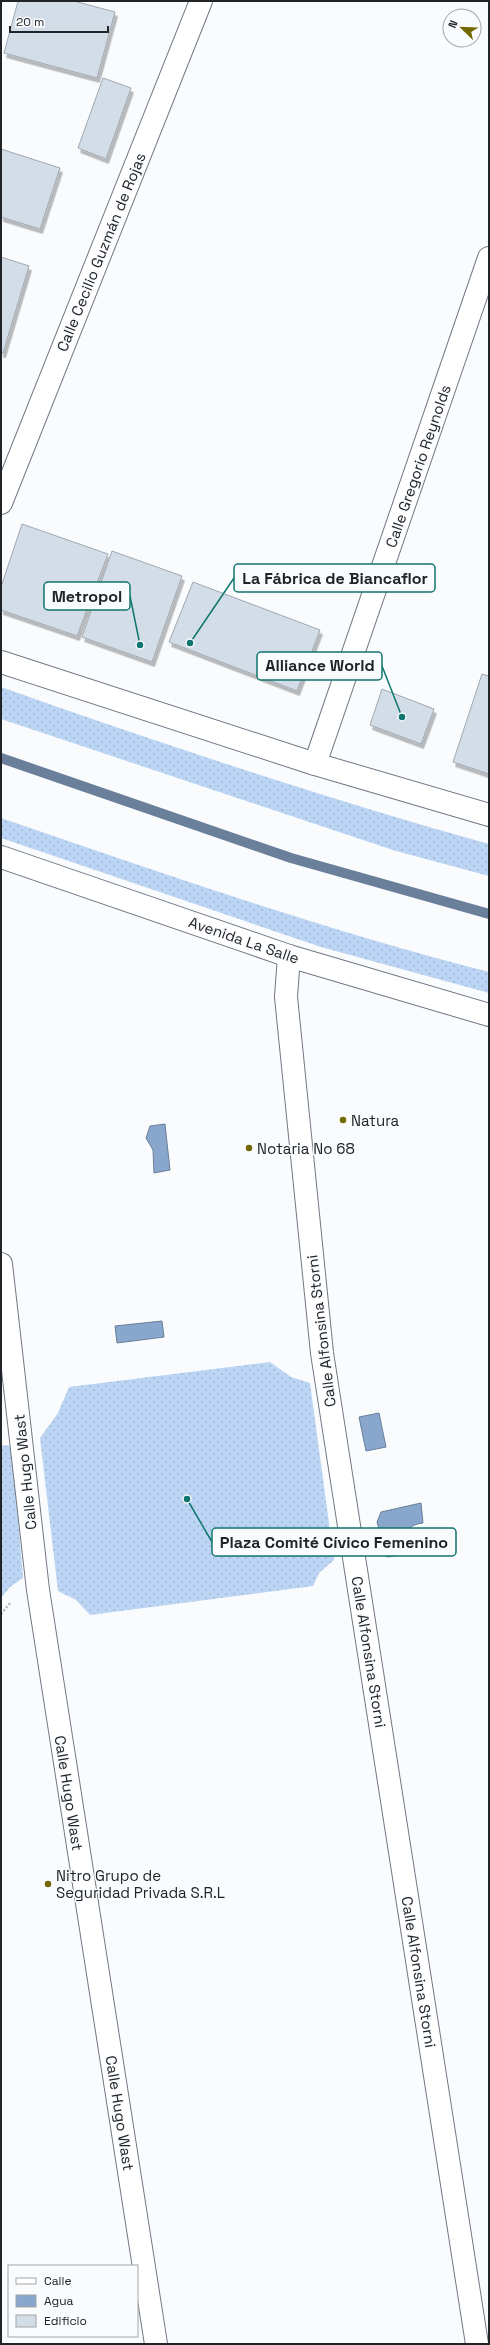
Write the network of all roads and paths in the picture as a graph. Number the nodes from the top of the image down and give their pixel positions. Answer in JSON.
{"nodes":[{"id":1,"x":201,"y":1,"type":"edge"},
{"id":2,"x":489,"y":258,"type":"edge"},
{"id":3,"x":1,"y":503,"type":"edge"},
{"id":4,"x":1,"y":662,"type":"edge"},
{"id":5,"x":315,"y":764,"type":"junction"},
{"id":6,"x":489,"y":814,"type":"edge"},
{"id":7,"x":1,"y":857,"type":"edge"},
{"id":8,"x":289,"y":956,"type":"junction"},
{"id":9,"x":489,"y":1014,"type":"edge"},
{"id":10,"x":1,"y":1264,"type":"edge"},
{"id":11,"x":156,"y":2344,"type":"edge"},
{"id":12,"x":477,"y":2344,"type":"edge"}],
"edges":[{"from":1,"to":3,"type":"street","name":"Calle Cecilio Guzmán de Rojas"},
{"from":2,"to":5,"type":"street","name":"Calle Gregorio Reynolds"},
{"from":4,"to":5,"type":"street"},
{"from":5,"to":6,"type":"street"},
{"from":7,"to":8,"type":"street","name":"Avenida La Salle"},
{"from":8,"to":9,"type":"street","name":"Avenida La Salle"},
{"from":8,"to":12,"type":"street","name":"Calle Alfonsina Storni"},
{"from":10,"to":11,"type":"street","name":"Calle Hugo Wast"}]}
